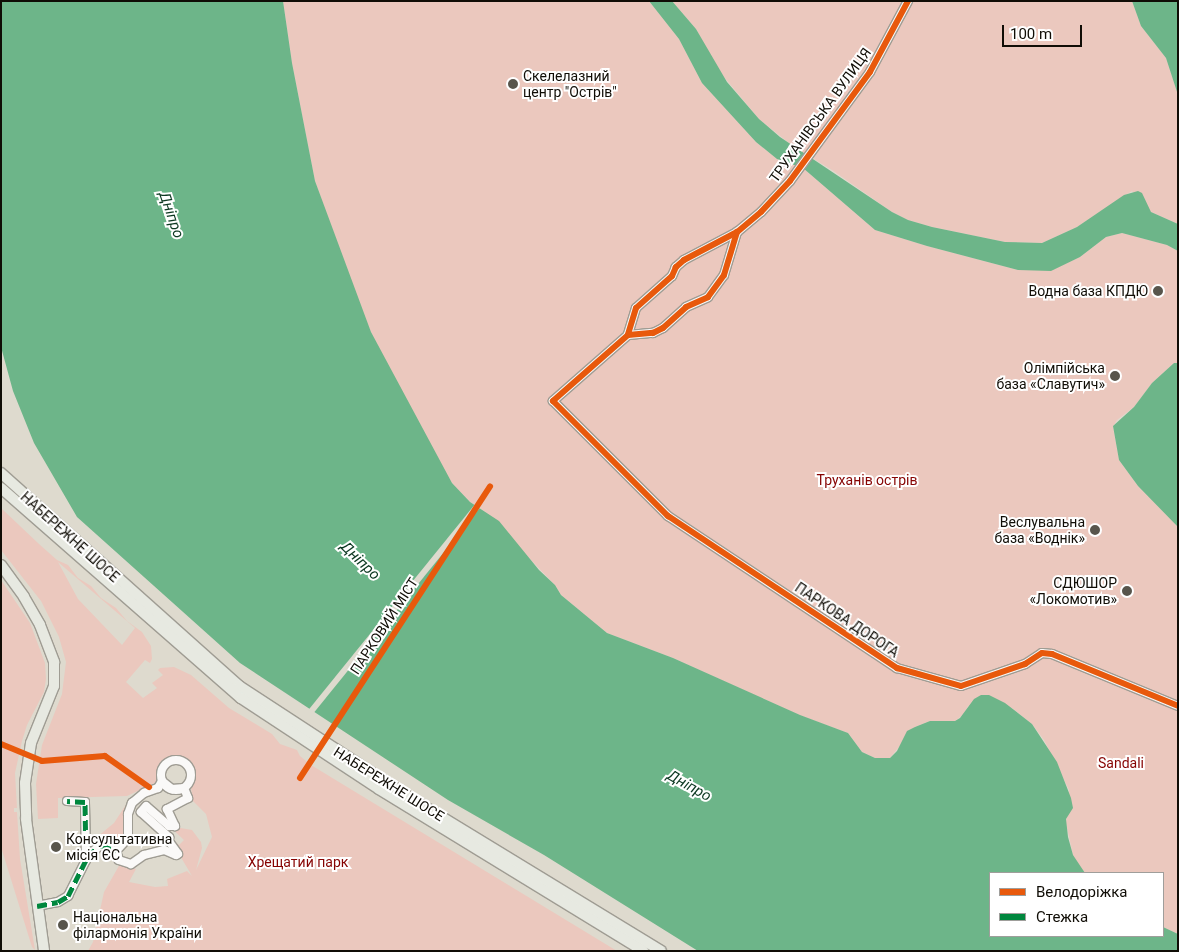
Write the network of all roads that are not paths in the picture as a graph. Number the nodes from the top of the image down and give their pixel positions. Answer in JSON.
{"nodes":[{"id":1,"x":908,"y":1,"type":"edge"},
{"id":2,"x":737,"y":232,"type":"junction"},
{"id":3,"x":628,"y":335,"type":"junction"},
{"id":4,"x":1,"y":473,"type":"edge"},
{"id":5,"x":1,"y":488,"type":"edge"},
{"id":6,"x":1,"y":565,"type":"edge"},
{"id":7,"x":1178,"y":706,"type":"edge"},
{"id":8,"x":167,"y":785,"type":"junction"},
{"id":9,"x":181,"y":789,"type":"junction"},
{"id":10,"x":67,"y":801,"type":"dead end"},
{"id":11,"x":116,"y":851,"type":"junction"},
{"id":12,"x":87,"y":856,"type":"junction"},
{"id":13,"x":37,"y":906,"type":"junction"},
{"id":14,"x":44,"y":951,"type":"edge"},
{"id":15,"x":643,"y":951,"type":"edge"},
{"id":16,"x":661,"y":951,"type":"edge"}],
"edges":[{"from":1,"to":2,"type":"street","name":"ТРУХАНІВСЬКА ВУЛИЦЯ"},
{"from":2,"to":3,"type":"street","name":"ТРУХАНІВСЬКА ВУЛИЦЯ"},
{"from":2,"to":3,"type":"street"},
{"from":3,"to":7,"type":"street","name":"ПАРКОВА ДОРОГА"},
{"from":4,"to":16,"type":"main road","name":"НАБЕРЕЖНЕ ШОСЕ"},
{"from":5,"to":15,"type":"main road","name":"НАБЕРЕЖНЕ ШОСЕ"},
{"from":6,"to":13,"type":"main road"},
{"from":8,"to":9,"type":"street"},
{"from":8,"to":9,"type":"street"},
{"from":8,"to":11,"type":"street"},
{"from":9,"to":11,"type":"street"},
{"from":10,"to":12,"type":"street"},
{"from":11,"to":12,"type":"street"},
{"from":12,"to":13,"type":"street"},
{"from":13,"to":14,"type":"main road"}]}
